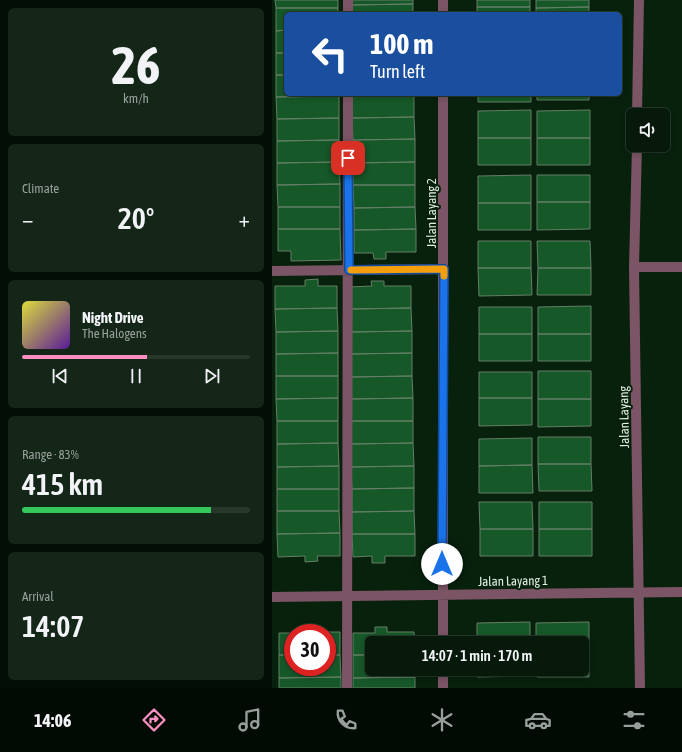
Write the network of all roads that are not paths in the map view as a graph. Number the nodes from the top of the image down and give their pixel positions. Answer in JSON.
{"nodes":[{"id":1,"x":348,"y":0,"type":"edge"},
{"id":2,"x":443,"y":0,"type":"edge"},
{"id":3,"x":639,"y":0,"type":"edge"},
{"id":4,"x":348,"y":12,"type":"edge"},
{"id":5,"x":443,"y":12,"type":"edge"},
{"id":6,"x":348,"y":96,"type":"edge"},
{"id":7,"x":444,"y":96,"type":"edge"},
{"id":8,"x":637,"y":108,"type":"edge"},
{"id":9,"x":637,"y":152,"type":"edge"},
{"id":10,"x":634,"y":267,"type":"junction"},
{"id":11,"x":682,"y":267,"type":"edge"},
{"id":12,"x":444,"y":269,"type":"junction"},
{"id":13,"x":349,"y":270,"type":"junction"},
{"id":14,"x":272,"y":271,"type":"edge"},
{"id":15,"x":640,"y":592,"type":"junction"},
{"id":16,"x":682,"y":592,"type":"edge"},
{"id":17,"x":442,"y":594,"type":"junction"},
{"id":18,"x":347,"y":595,"type":"junction"},
{"id":19,"x":272,"y":596,"type":"edge"},
{"id":20,"x":442,"y":636,"type":"edge"},
{"id":21,"x":443,"y":676,"type":"edge"},
{"id":22,"x":347,"y":688,"type":"edge"},
{"id":23,"x":443,"y":688,"type":"edge"},
{"id":24,"x":640,"y":688,"type":"edge"}],
"edges":[{"from":1,"to":4,"type":"street"},
{"from":2,"to":5,"type":"street"},
{"from":3,"to":8,"type":"street"},
{"from":6,"to":13,"type":"street"},
{"from":7,"to":12,"type":"street","name":"Jalan Layang 2"},
{"from":9,"to":10,"type":"street","name":"Jalan Layang"},
{"from":10,"to":11,"type":"street"},
{"from":10,"to":15,"type":"street","name":"Jalan Layang"},
{"from":12,"to":13,"type":"street"},
{"from":12,"to":17,"type":"street","name":"Jalan Layang 2"},
{"from":13,"to":14,"type":"street"},
{"from":13,"to":18,"type":"street"},
{"from":15,"to":16,"type":"street","name":"Jalan Layang 1"},
{"from":15,"to":17,"type":"street","name":"Jalan Layang 1"},
{"from":15,"to":24,"type":"street","name":"Jalan Layang"},
{"from":17,"to":18,"type":"street","name":"Jalan Layang 1"},
{"from":17,"to":20,"type":"street","name":"Jalan Layang 2"},
{"from":18,"to":19,"type":"street","name":"Jalan Layang 1"},
{"from":18,"to":22,"type":"street"},
{"from":21,"to":23,"type":"street"}]}
